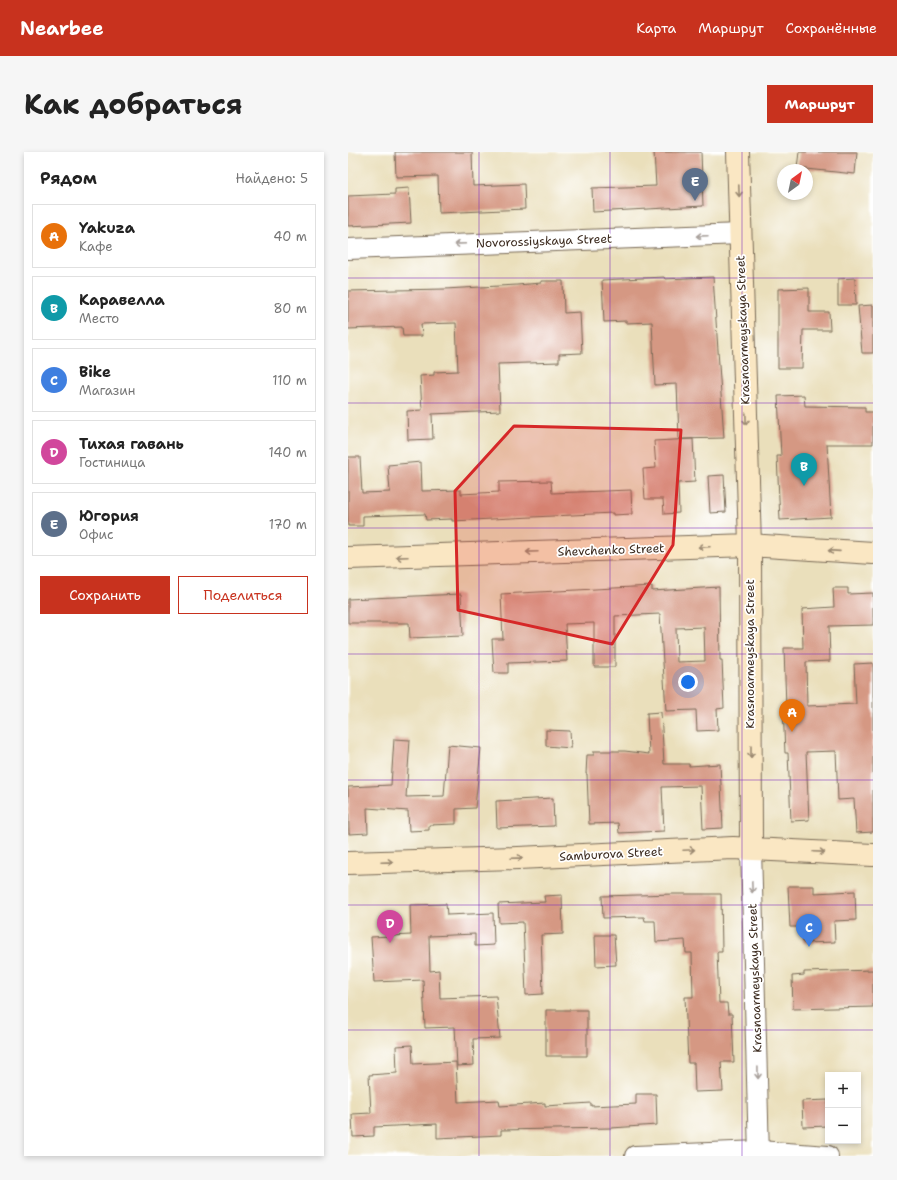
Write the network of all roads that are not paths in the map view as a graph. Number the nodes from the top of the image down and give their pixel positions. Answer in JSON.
{"nodes":[{"id":1,"x":738,"y":152,"type":"edge"},
{"id":2,"x":741,"y":234,"type":"junction"},
{"id":3,"x":348,"y":249,"type":"edge"},
{"id":4,"x":750,"y":545,"type":"junction"},
{"id":5,"x":873,"y":553,"type":"edge"},
{"id":6,"x":348,"y":558,"type":"edge"},
{"id":7,"x":751,"y":848,"type":"junction"},
{"id":8,"x":873,"y":854,"type":"edge"},
{"id":9,"x":348,"y":863,"type":"edge"},
{"id":10,"x":759,"y":1154,"type":"edge"},
{"id":11,"x":635,"y":1156,"type":"edge"},
{"id":12,"x":828,"y":1156,"type":"edge"}],
"edges":[{"from":1,"to":2,"type":"street","name":"Krasnoarmeyskaya Street","one_way":true},
{"from":2,"to":3,"type":"street","name":"Novorossiyskaya Street","one_way":true},
{"from":2,"to":4,"type":"street","name":"Krasnoarmeyskaya Street","one_way":true},
{"from":5,"to":4,"type":"street","name":"Shevchenko Street","one_way":true},
{"from":4,"to":6,"type":"street","name":"Shevchenko Street","one_way":true},
{"from":4,"to":7,"type":"street","name":"Krasnoarmeyskaya Street","one_way":true},
{"from":7,"to":8,"type":"street","name":"Samburova Street","one_way":true},
{"from":9,"to":7,"type":"street","name":"Samburova Street","one_way":true},
{"from":7,"to":10,"type":"street","name":"Krasnoarmeyskaya Street","one_way":true},
{"from":10,"to":11,"type":"street"},
{"from":10,"to":12,"type":"street"}]}
